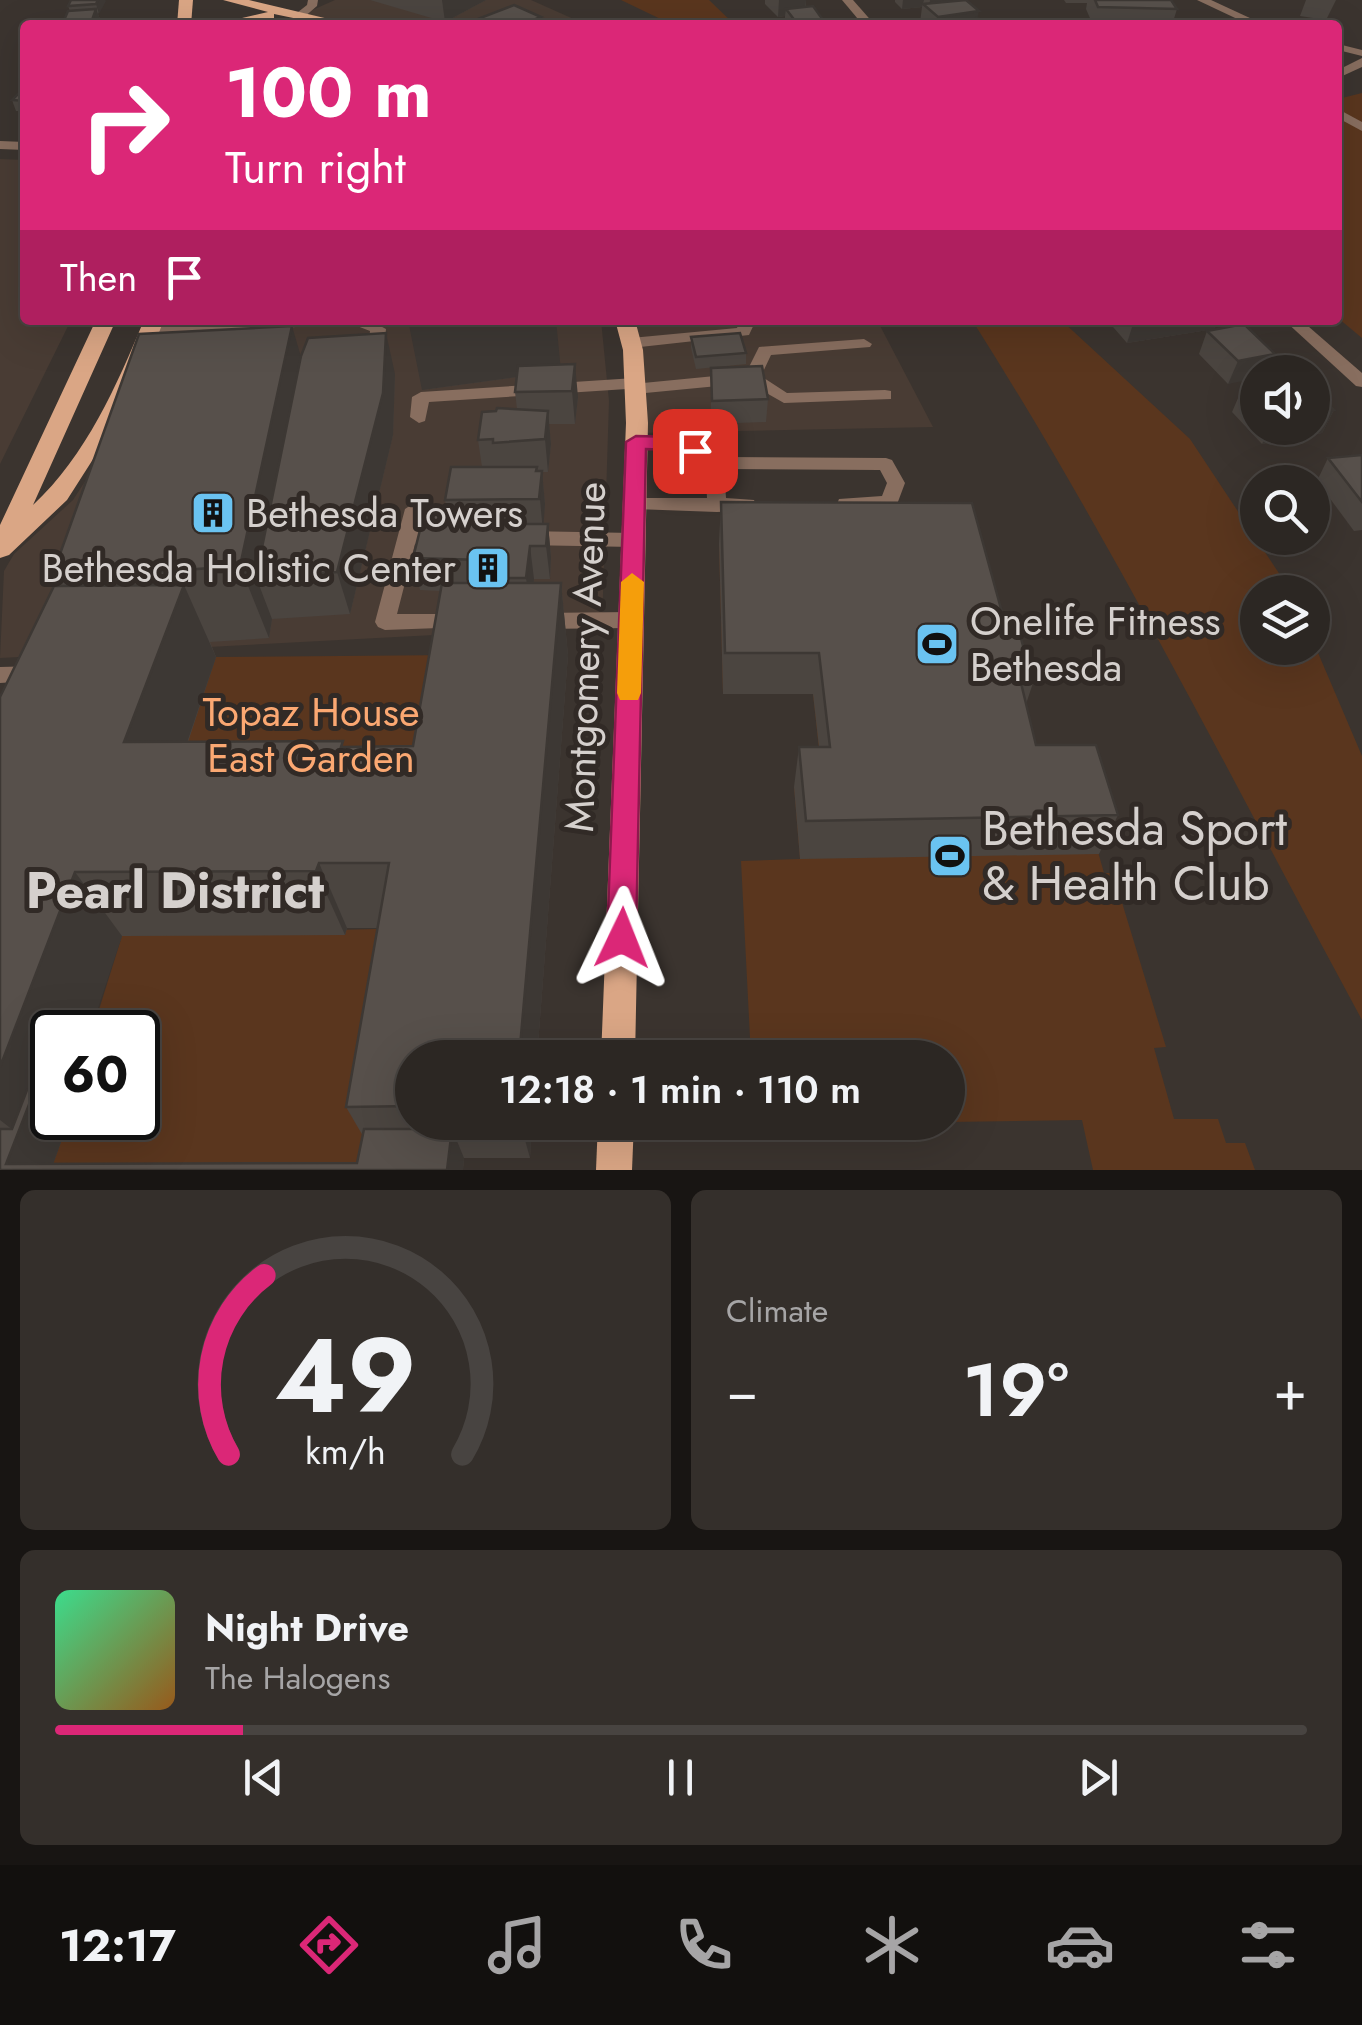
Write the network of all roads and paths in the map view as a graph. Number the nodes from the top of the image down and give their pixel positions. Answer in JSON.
{"nodes":[{"id":1,"x":230,"y":0,"type":"edge"},
{"id":2,"x":312,"y":0,"type":"edge"},
{"id":3,"x":847,"y":0,"type":"edge"},
{"id":4,"x":1202,"y":0,"type":"edge"},
{"id":5,"x":299,"y":16,"type":"junction"},
{"id":6,"x":246,"y":20,"type":"edge"},
{"id":7,"x":320,"y":20,"type":"edge"},
{"id":8,"x":865,"y":20,"type":"edge"},
{"id":9,"x":1248,"y":20,"type":"edge"},
{"id":10,"x":104,"y":325,"type":"edge"},
{"id":11,"x":152,"y":325,"type":"edge"},
{"id":12,"x":366,"y":325,"type":"edge"},
{"id":13,"x":1298,"y":325,"type":"edge"},
{"id":14,"x":745,"y":326,"type":"edge"},
{"id":15,"x":628,"y":332,"type":"edge"},
{"id":16,"x":864,"y":344,"type":"dead end"},
{"id":17,"x":765,"y":350,"type":"junction"},
{"id":18,"x":348,"y":368,"type":"edge"},
{"id":19,"x":752,"y":378,"type":"junction"},
{"id":20,"x":1362,"y":382,"type":"edge"},
{"id":21,"x":635,"y":386,"type":"junction"},
{"id":22,"x":886,"y":395,"type":"dead end"},
{"id":23,"x":420,"y":417,"type":"dead end"},
{"id":24,"x":636,"y":442,"type":"junction"},
{"id":25,"x":714,"y":459,"type":"junction"},
{"id":26,"x":635,"y":503,"type":"junction"},
{"id":27,"x":832,"y":504,"type":"edge"},
{"id":28,"x":774,"y":505,"type":"edge"},
{"id":29,"x":717,"y":506,"type":"junction"},
{"id":30,"x":414,"y":508,"type":"dead end"},
{"id":31,"x":408,"y":536,"type":"junction"},
{"id":32,"x":445,"y":537,"type":"edge"},
{"id":33,"x":502,"y":538,"type":"edge"},
{"id":34,"x":634,"y":540,"type":"junction"},
{"id":35,"x":0,"y":549,"type":"edge"},
{"id":36,"x":631,"y":620,"type":"junction"},
{"id":37,"x":517,"y":621,"type":"edge"},
{"id":38,"x":479,"y":622,"type":"edge"},
{"id":39,"x":53,"y":674,"type":"edge"},
{"id":40,"x":0,"y":675,"type":"edge"},
{"id":41,"x":619,"y":1040,"type":"edge"},
{"id":42,"x":615,"y":1140,"type":"edge"},
{"id":43,"x":614,"y":1170,"type":"edge"}],
"edges":[{"from":1,"to":5,"type":"main road"},
{"from":2,"to":5,"type":"street"},
{"from":3,"to":8,"type":"street"},
{"from":4,"to":9,"type":"street"},
{"from":5,"to":6,"type":"main road"},
{"from":5,"to":7,"type":"main road"},
{"from":10,"to":35,"type":"main road"},
{"from":11,"to":35,"type":"main road"},
{"from":12,"to":18,"type":"street"},
{"from":13,"to":20,"type":"street"},
{"from":14,"to":15,"type":"street"},
{"from":14,"to":17,"type":"street"},
{"from":15,"to":21,"type":"main road","name":"Montgomery Avenue"},
{"from":16,"to":17,"type":"street"},
{"from":17,"to":19,"type":"street"},
{"from":19,"to":21,"type":"street"},
{"from":19,"to":22,"type":"street"},
{"from":21,"to":23,"type":"street"},
{"from":21,"to":24,"type":"main road","name":"Montgomery Avenue"},
{"from":24,"to":25,"type":"street"},
{"from":24,"to":26,"type":"main road","name":"Montgomery Avenue"},
{"from":25,"to":27,"type":"street"},
{"from":25,"to":29,"type":"street"},
{"from":26,"to":29,"type":"street"},
{"from":26,"to":34,"type":"main road","name":"Montgomery Avenue"},
{"from":28,"to":29,"type":"street"},
{"from":30,"to":31,"type":"street"},
{"from":31,"to":32,"type":"street"},
{"from":31,"to":38,"type":"street"},
{"from":33,"to":34,"type":"street"},
{"from":34,"to":36,"type":"main road","name":"Montgomery Avenue"},
{"from":36,"to":37,"type":"street"},
{"from":36,"to":41,"type":"main road","name":"Montgomery Avenue"},
{"from":39,"to":40,"type":"street"},
{"from":42,"to":43,"type":"main road"}]}
